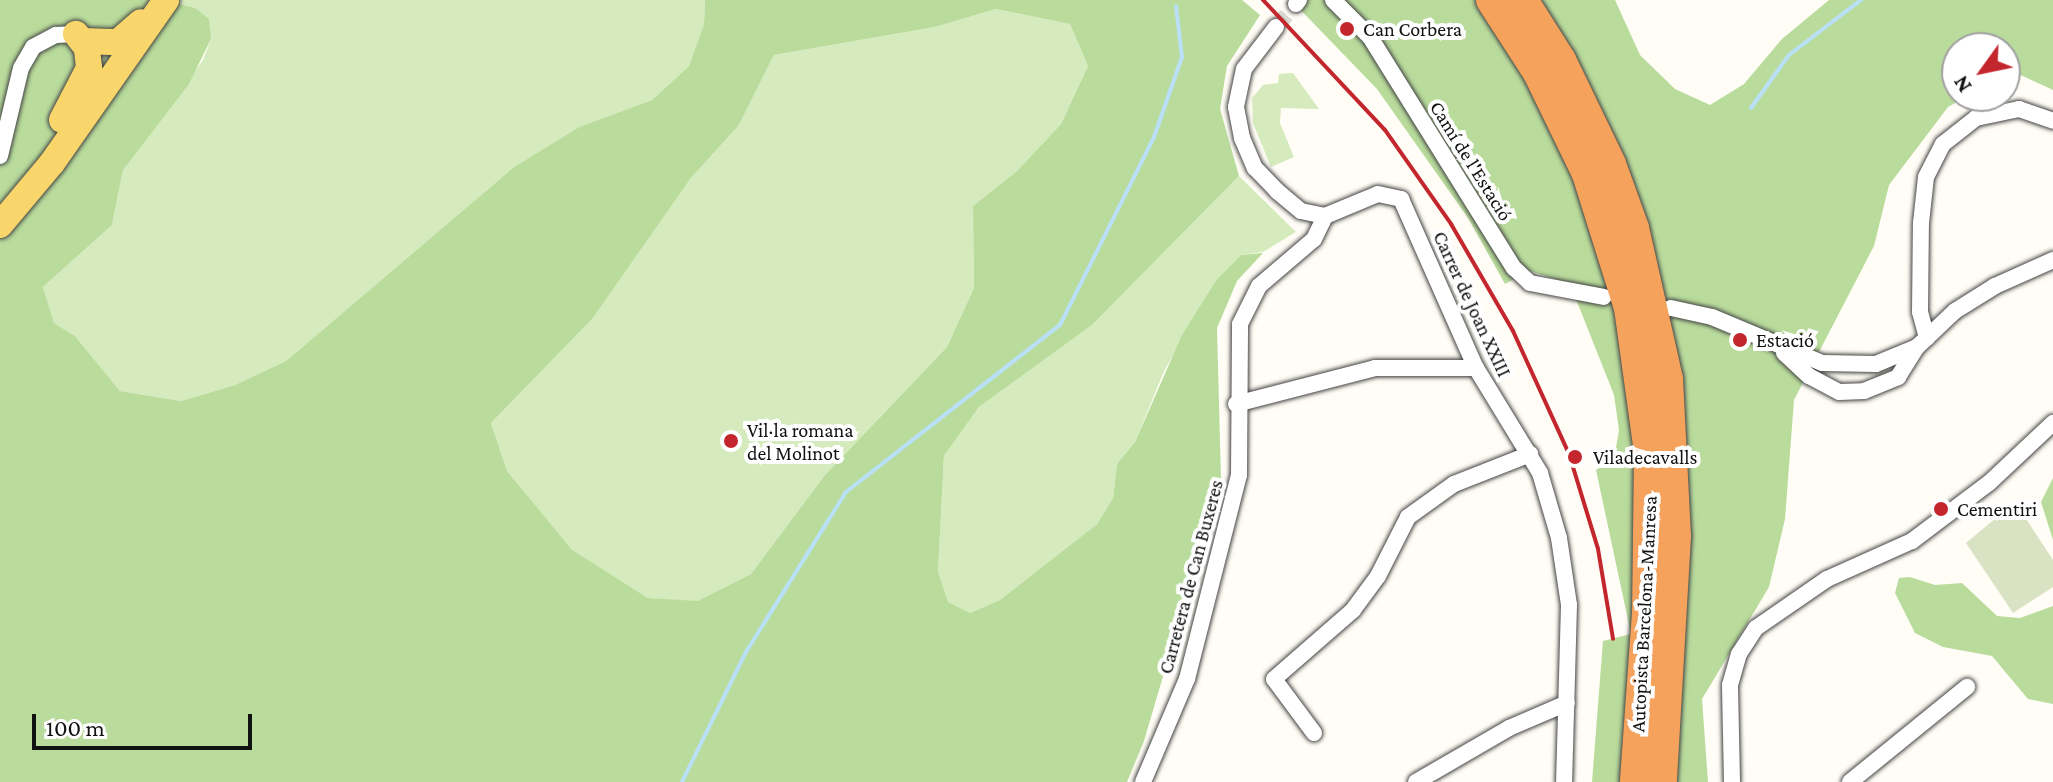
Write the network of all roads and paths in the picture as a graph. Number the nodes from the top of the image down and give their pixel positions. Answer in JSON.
{"nodes":[{"id":1,"x":166,"y":0,"type":"edge"},
{"id":2,"x":1333,"y":0,"type":"edge"},
{"id":3,"x":1471,"y":0,"type":"edge"},
{"id":4,"x":1491,"y":0,"type":"edge"},
{"id":5,"x":1523,"y":0,"type":"edge"},
{"id":6,"x":1532,"y":0,"type":"edge"},
{"id":7,"x":147,"y":5,"type":"edge"},
{"id":8,"x":1276,"y":27,"type":"tunnel mouth"},
{"id":9,"x":79,"y":37,"type":"junction"},
{"id":10,"x":118,"y":42,"type":"junction"},
{"id":11,"x":1561,"y":60,"type":"junction"},
{"id":12,"x":62,"y":120,"type":"junction"},
{"id":13,"x":2053,"y":121,"type":"edge"},
{"id":14,"x":0,"y":156,"type":"edge"},
{"id":15,"x":0,"y":203,"type":"edge"},
{"id":16,"x":1325,"y":216,"type":"junction"},
{"id":17,"x":0,"y":225,"type":"edge"},
{"id":18,"x":2053,"y":260,"type":"edge"},
{"id":19,"x":1604,"y":297,"type":"dead end"},
{"id":20,"x":1671,"y":308,"type":"dead end"},
{"id":21,"x":1770,"y":342,"type":"junction"},
{"id":22,"x":1922,"y":342,"type":"junction"},
{"id":23,"x":1637,"y":356,"type":"junction"},
{"id":24,"x":1476,"y":368,"type":"junction"},
{"id":25,"x":1236,"y":404,"type":"junction"},
{"id":26,"x":2053,"y":423,"type":"edge"},
{"id":27,"x":1530,"y":454,"type":"junction"},
{"id":28,"x":1967,"y":687,"type":"dead end"},
{"id":29,"x":1567,"y":703,"type":"junction"},
{"id":30,"x":1314,"y":733,"type":"dead end"},
{"id":31,"x":1143,"y":782,"type":"edge"},
{"id":32,"x":1416,"y":782,"type":"edge"},
{"id":33,"x":1564,"y":782,"type":"edge"},
{"id":34,"x":1635,"y":782,"type":"edge"},
{"id":35,"x":1662,"y":782,"type":"edge"},
{"id":36,"x":1732,"y":782,"type":"edge"},
{"id":37,"x":1850,"y":782,"type":"edge"}],
"edges":[{"from":1,"to":17,"type":"main road"},
{"from":2,"to":19,"type":"street","name":"Camí de l'Estació"},
{"from":3,"to":23,"type":"highway"},
{"from":4,"to":23,"type":"highway","name":"Autopista Barcelona-Manresa"},
{"from":5,"to":11,"type":"highway","name":"Autopista Barcelona-Manresa"},
{"from":6,"to":11,"type":"highway"},
{"from":7,"to":9,"type":"main road"},
{"from":7,"to":10,"type":"main road"},
{"from":8,"to":16,"type":"street"},
{"from":9,"to":10,"type":"main road"},
{"from":9,"to":12,"type":"main road"},
{"from":9,"to":14,"type":"street"},
{"from":10,"to":12,"type":"main road"},
{"from":11,"to":35,"type":"highway","name":"Autopista Barcelona-Manresa"},
{"from":12,"to":15,"type":"main road"},
{"from":13,"to":22,"type":"street"},
{"from":16,"to":24,"type":"street","name":"Carrer de Joan XXIII"},
{"from":16,"to":25,"type":"street","name":"Carretera de Can Buxeres"},
{"from":18,"to":22,"type":"street"},
{"from":20,"to":21,"type":"street"},
{"from":21,"to":22,"type":"street"},
{"from":21,"to":22,"type":"street"},
{"from":23,"to":34,"type":"highway","name":"Autopista Barcelona-Manresa"},
{"from":24,"to":25,"type":"street"},
{"from":24,"to":27,"type":"street","name":"Carrer de Joan XXIII"},
{"from":25,"to":31,"type":"street","name":"Carretera de Can Buxeres"},
{"from":26,"to":36,"type":"street"},
{"from":27,"to":29,"type":"street","name":"Carrer de Joan XXIII"},
{"from":27,"to":30,"type":"street"},
{"from":28,"to":37,"type":"street"},
{"from":29,"to":32,"type":"street"},
{"from":29,"to":33,"type":"street","name":"Carrer de Joan XXIII"}]}
